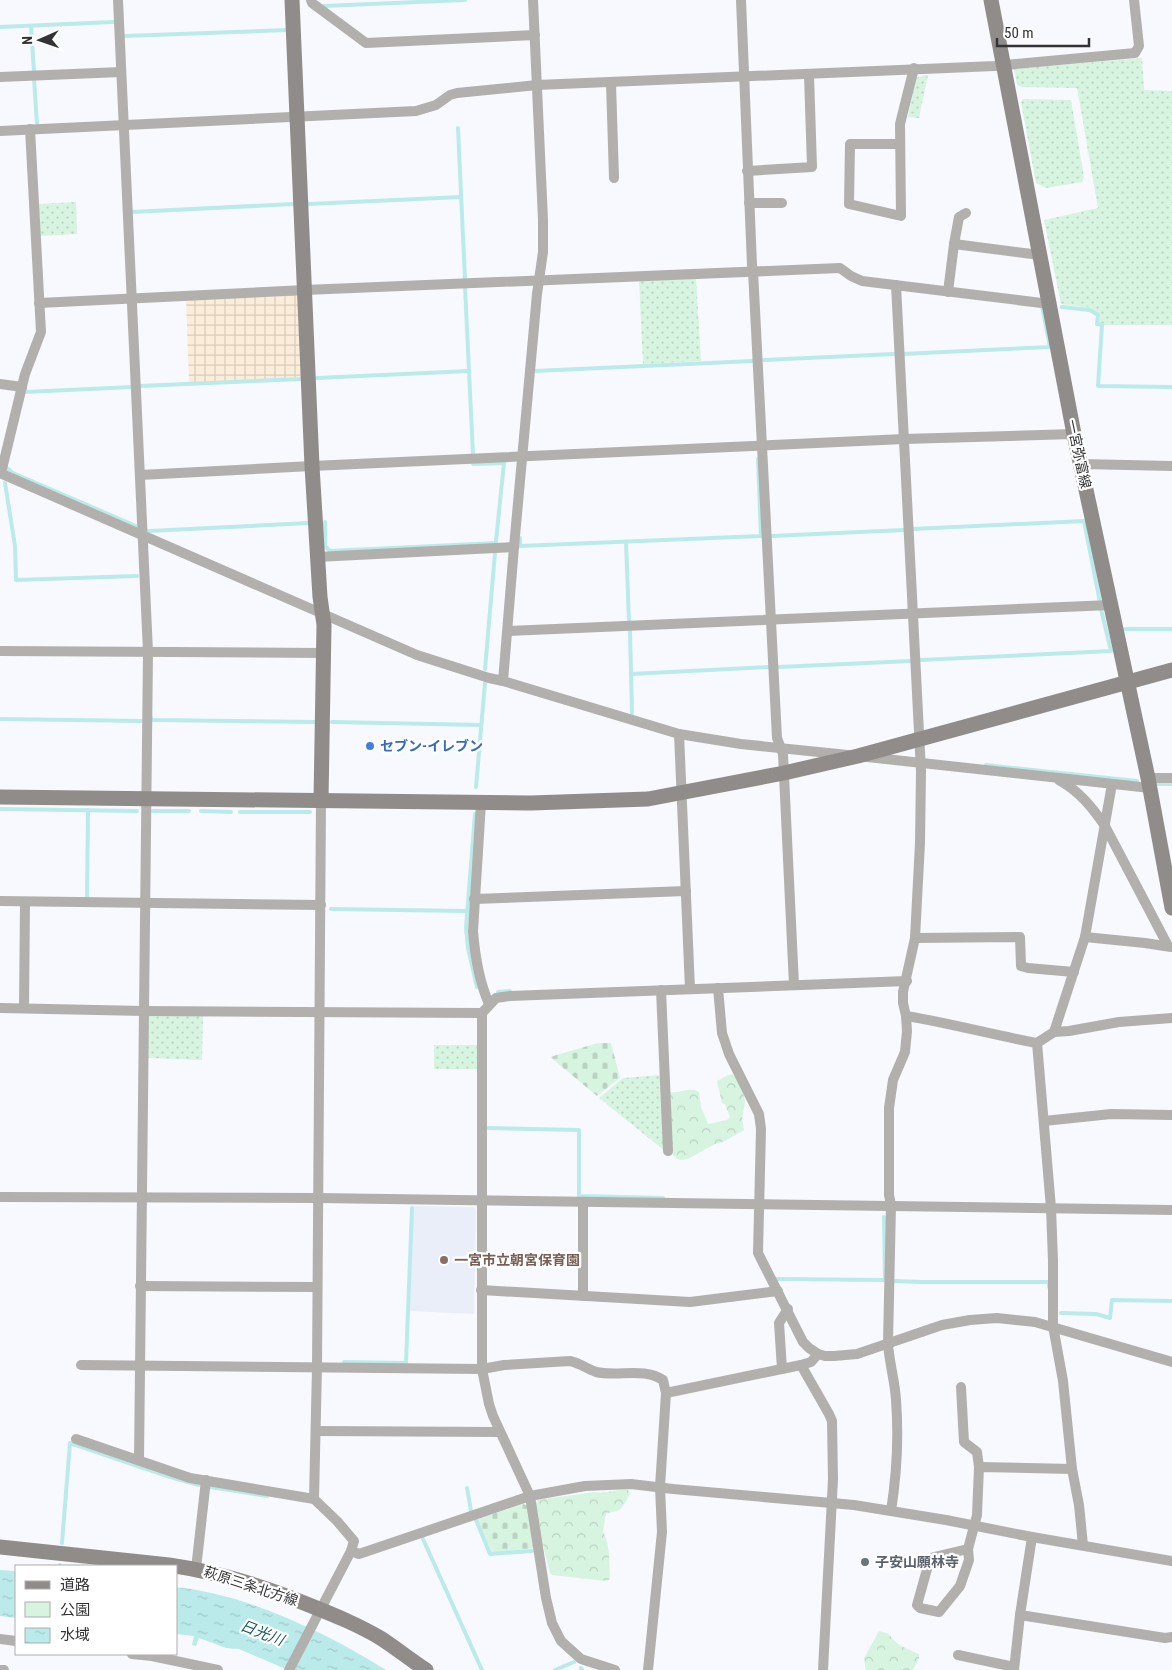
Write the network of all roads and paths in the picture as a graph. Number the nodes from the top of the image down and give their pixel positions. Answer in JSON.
{"nodes":[{"id":1,"x":118,"y":0,"type":"edge"},
{"id":2,"x":292,"y":0,"type":"edge"},
{"id":3,"x":311,"y":0,"type":"edge"},
{"id":4,"x":533,"y":0,"type":"edge"},
{"id":5,"x":741,"y":0,"type":"edge"},
{"id":6,"x":991,"y":0,"type":"edge"},
{"id":7,"x":1134,"y":0,"type":"edge"},
{"id":8,"x":534,"y":35,"type":"junction"},
{"id":9,"x":1004,"y":66,"type":"junction"},
{"id":10,"x":914,"y":68,"type":"junction"},
{"id":11,"x":121,"y":72,"type":"junction"},
{"id":12,"x":809,"y":75,"type":"junction"},
{"id":13,"x":0,"y":76,"type":"edge"},
{"id":14,"x":744,"y":76,"type":"junction"},
{"id":15,"x":611,"y":83,"type":"junction"},
{"id":16,"x":537,"y":86,"type":"junction"},
{"id":17,"x":298,"y":116,"type":"junction"},
{"id":18,"x":124,"y":124,"type":"junction"},
{"id":19,"x":30,"y":129,"type":"junction"},
{"id":20,"x":0,"y":131,"type":"edge"},
{"id":21,"x":900,"y":144,"type":"junction"},
{"id":22,"x":747,"y":171,"type":"junction"},
{"id":23,"x":614,"y":178,"type":"dead end"},
{"id":24,"x":782,"y":202,"type":"dead end"},
{"id":25,"x":749,"y":204,"type":"junction"},
{"id":26,"x":966,"y":213,"type":"dead end"},
{"id":27,"x":954,"y":244,"type":"junction"},
{"id":28,"x":1040,"y":255,"type":"junction"},
{"id":29,"x":753,"y":271,"type":"junction"},
{"id":30,"x":539,"y":280,"type":"junction"},
{"id":31,"x":896,"y":285,"type":"junction"},
{"id":32,"x":305,"y":290,"type":"junction"},
{"id":33,"x":948,"y":292,"type":"junction"},
{"id":34,"x":132,"y":298,"type":"junction"},
{"id":35,"x":40,"y":303,"type":"junction"},
{"id":36,"x":1050,"y":304,"type":"junction"},
{"id":37,"x":0,"y":384,"type":"edge"},
{"id":38,"x":22,"y":387,"type":"junction"},
{"id":39,"x":1074,"y":434,"type":"junction"},
{"id":40,"x":904,"y":439,"type":"junction"},
{"id":41,"x":762,"y":447,"type":"junction"},
{"id":42,"x":523,"y":457,"type":"junction"},
{"id":43,"x":1081,"y":464,"type":"junction"},
{"id":44,"x":312,"y":466,"type":"junction"},
{"id":45,"x":1172,"y":466,"type":"edge"},
{"id":46,"x":0,"y":473,"type":"edge"},
{"id":47,"x":140,"y":475,"type":"junction"},
{"id":48,"x":143,"y":535,"type":"junction"},
{"id":49,"x":514,"y":547,"type":"junction"},
{"id":50,"x":317,"y":557,"type":"junction"},
{"id":51,"x":1111,"y":605,"type":"junction"},
{"id":52,"x":322,"y":612,"type":"junction"},
{"id":53,"x":913,"y":614,"type":"junction"},
{"id":54,"x":771,"y":620,"type":"junction"},
{"id":55,"x":508,"y":631,"type":"junction"},
{"id":56,"x":0,"y":651,"type":"edge"},
{"id":57,"x":148,"y":652,"type":"junction"},
{"id":58,"x":324,"y":653,"type":"junction"},
{"id":59,"x":1172,"y":670,"type":"edge"},
{"id":60,"x":503,"y":681,"type":"junction"},
{"id":61,"x":1128,"y":683,"type":"junction"},
{"id":62,"x":679,"y":734,"type":"junction"},
{"id":63,"x":918,"y":738,"type":"junction"},
{"id":64,"x":780,"y":747,"type":"junction"},
{"id":65,"x":858,"y":756,"type":"junction"},
{"id":66,"x":919,"y":763,"type":"junction"},
{"id":67,"x":784,"y":773,"type":"junction"},
{"id":68,"x":1172,"y":778,"type":"edge"},
{"id":69,"x":1055,"y":779,"type":"junction"},
{"id":70,"x":1149,"y":783,"type":"junction"},
{"id":71,"x":1112,"y":784,"type":"junction"},
{"id":72,"x":682,"y":793,"type":"junction"},
{"id":73,"x":0,"y":797,"type":"edge"},
{"id":74,"x":146,"y":798,"type":"junction"},
{"id":75,"x":321,"y":800,"type":"junction"},
{"id":76,"x":481,"y":803,"type":"junction"},
{"id":77,"x":1105,"y":826,"type":"junction"},
{"id":78,"x":686,"y":891,"type":"junction"},
{"id":79,"x":474,"y":899,"type":"junction"},
{"id":80,"x":0,"y":901,"type":"edge"},
{"id":81,"x":25,"y":902,"type":"junction"},
{"id":82,"x":145,"y":903,"type":"junction"},
{"id":83,"x":321,"y":905,"type":"junction"},
{"id":84,"x":1172,"y":908,"type":"edge"},
{"id":85,"x":1085,"y":937,"type":"junction"},
{"id":86,"x":915,"y":938,"type":"junction"},
{"id":87,"x":1170,"y":947,"type":"edge"},
{"id":88,"x":1074,"y":972,"type":"junction"},
{"id":89,"x":906,"y":981,"type":"junction"},
{"id":90,"x":794,"y":985,"type":"junction"},
{"id":91,"x":718,"y":988,"type":"junction"},
{"id":92,"x":690,"y":989,"type":"junction"},
{"id":93,"x":661,"y":990,"type":"junction"},
{"id":94,"x":490,"y":1004,"type":"junction"},
{"id":95,"x":0,"y":1008,"type":"edge"},
{"id":96,"x":24,"y":1008,"type":"junction"},
{"id":97,"x":144,"y":1011,"type":"junction"},
{"id":98,"x":320,"y":1011,"type":"junction"},
{"id":99,"x":482,"y":1013,"type":"junction"},
{"id":100,"x":906,"y":1016,"type":"junction"},
{"id":101,"x":1172,"y":1018,"type":"edge"},
{"id":102,"x":1054,"y":1032,"type":"junction"},
{"id":103,"x":1037,"y":1043,"type":"junction"},
{"id":104,"x":1172,"y":1115,"type":"edge"},
{"id":105,"x":1044,"y":1121,"type":"junction"},
{"id":106,"x":668,"y":1151,"type":"dead end"},
{"id":107,"x":0,"y":1197,"type":"edge"},
{"id":108,"x":142,"y":1197,"type":"junction"},
{"id":109,"x":318,"y":1198,"type":"junction"},
{"id":110,"x":483,"y":1201,"type":"junction"},
{"id":111,"x":583,"y":1202,"type":"junction"},
{"id":112,"x":759,"y":1203,"type":"junction"},
{"id":113,"x":891,"y":1205,"type":"junction"},
{"id":114,"x":1051,"y":1208,"type":"junction"},
{"id":115,"x":1172,"y":1210,"type":"edge"},
{"id":116,"x":140,"y":1286,"type":"junction"},
{"id":117,"x":317,"y":1287,"type":"junction"},
{"id":118,"x":481,"y":1290,"type":"junction"},
{"id":119,"x":778,"y":1291,"type":"junction"},
{"id":120,"x":583,"y":1296,"type":"junction"},
{"id":121,"x":788,"y":1310,"type":"junction"},
{"id":122,"x":1053,"y":1326,"type":"junction"},
{"id":123,"x":888,"y":1343,"type":"junction"},
{"id":124,"x":818,"y":1354,"type":"junction"},
{"id":125,"x":1172,"y":1362,"type":"edge"},
{"id":126,"x":81,"y":1365,"type":"dead end"},
{"id":127,"x":801,"y":1365,"type":"junction"},
{"id":128,"x":139,"y":1366,"type":"junction"},
{"id":129,"x":317,"y":1367,"type":"junction"},
{"id":130,"x":782,"y":1368,"type":"junction"},
{"id":131,"x":482,"y":1369,"type":"junction"},
{"id":132,"x":961,"y":1387,"type":"dead end"},
{"id":133,"x":666,"y":1393,"type":"junction"},
{"id":134,"x":316,"y":1431,"type":"junction"},
{"id":135,"x":499,"y":1432,"type":"junction"},
{"id":136,"x":76,"y":1439,"type":"dead end"},
{"id":137,"x":138,"y":1460,"type":"junction"},
{"id":138,"x":979,"y":1466,"type":"junction"},
{"id":139,"x":1072,"y":1469,"type":"junction"},
{"id":140,"x":206,"y":1480,"type":"junction"},
{"id":141,"x":660,"y":1487,"type":"junction"},
{"id":142,"x":530,"y":1496,"type":"junction"},
{"id":143,"x":314,"y":1498,"type":"junction"},
{"id":144,"x":832,"y":1502,"type":"junction"},
{"id":145,"x":891,"y":1511,"type":"junction"},
{"id":146,"x":973,"y":1526,"type":"junction"},
{"id":147,"x":1032,"y":1538,"type":"junction"},
{"id":148,"x":1083,"y":1545,"type":"junction"},
{"id":149,"x":0,"y":1547,"type":"edge"},
{"id":150,"x":968,"y":1549,"type":"junction"},
{"id":151,"x":351,"y":1551,"type":"junction"},
{"id":152,"x":1172,"y":1561,"type":"edge"},
{"id":153,"x":168,"y":1565,"type":"edge"},
{"id":154,"x":178,"y":1566,"type":"edge"},
{"id":155,"x":196,"y":1568,"type":"junction"},
{"id":156,"x":319,"y":1612,"type":"junction"},
{"id":157,"x":1020,"y":1615,"type":"junction"},
{"id":158,"x":1172,"y":1637,"type":"edge"},
{"id":159,"x":0,"y":1639,"type":"edge"},
{"id":160,"x":15,"y":1641,"type":"edge"},
{"id":161,"x":142,"y":1655,"type":"edge"},
{"id":162,"x":958,"y":1655,"type":"dead end"},
{"id":163,"x":196,"y":1668,"type":"edge"},
{"id":164,"x":1014,"y":1669,"type":"edge"},
{"id":165,"x":0,"y":1670,"type":"edge"},
{"id":166,"x":4,"y":1670,"type":"edge"},
{"id":167,"x":218,"y":1670,"type":"edge"},
{"id":168,"x":289,"y":1670,"type":"edge"},
{"id":169,"x":426,"y":1670,"type":"edge"},
{"id":170,"x":614,"y":1670,"type":"edge"},
{"id":171,"x":648,"y":1670,"type":"edge"},
{"id":172,"x":822,"y":1670,"type":"edge"}],
"edges":[{"from":1,"to":11,"type":"street"},
{"from":2,"to":17,"type":"street"},
{"from":3,"to":8,"type":"street"},
{"from":4,"to":8,"type":"street"},
{"from":5,"to":14,"type":"street"},
{"from":6,"to":9,"type":"street","name":"一宮弥富線"},
{"from":7,"to":9,"type":"street"},
{"from":8,"to":16,"type":"street"},
{"from":9,"to":10,"type":"street"},
{"from":9,"to":28,"type":"street","name":"一宮弥富線"},
{"from":10,"to":12,"type":"street"},
{"from":10,"to":21,"type":"street"},
{"from":11,"to":13,"type":"street"},
{"from":11,"to":18,"type":"street"},
{"from":12,"to":14,"type":"street"},
{"from":12,"to":22,"type":"street"},
{"from":14,"to":15,"type":"street"},
{"from":14,"to":22,"type":"street"},
{"from":15,"to":16,"type":"street"},
{"from":15,"to":23,"type":"street"},
{"from":16,"to":17,"type":"street"},
{"from":16,"to":30,"type":"street"},
{"from":17,"to":18,"type":"street"},
{"from":17,"to":32,"type":"street"},
{"from":18,"to":19,"type":"street"},
{"from":18,"to":34,"type":"street"},
{"from":19,"to":20,"type":"street"},
{"from":19,"to":35,"type":"street"},
{"from":21,"to":21,"type":"street"},
{"from":22,"to":25,"type":"street"},
{"from":24,"to":25,"type":"street"},
{"from":25,"to":29,"type":"street"},
{"from":26,"to":27,"type":"street"},
{"from":27,"to":28,"type":"street"},
{"from":27,"to":33,"type":"street"},
{"from":28,"to":36,"type":"street","name":"一宮弥富線"},
{"from":29,"to":30,"type":"street"},
{"from":29,"to":31,"type":"street"},
{"from":29,"to":41,"type":"street"},
{"from":30,"to":32,"type":"street"},
{"from":30,"to":42,"type":"street"},
{"from":31,"to":33,"type":"street"},
{"from":31,"to":40,"type":"street"},
{"from":32,"to":34,"type":"street"},
{"from":32,"to":44,"type":"street"},
{"from":33,"to":36,"type":"street"},
{"from":34,"to":35,"type":"street"},
{"from":34,"to":47,"type":"street"},
{"from":35,"to":38,"type":"street"},
{"from":36,"to":39,"type":"street","name":"一宮弥富線"},
{"from":37,"to":38,"type":"street"},
{"from":38,"to":46,"type":"street"},
{"from":39,"to":40,"type":"street"},
{"from":39,"to":43,"type":"street","name":"一宮弥富線"},
{"from":40,"to":41,"type":"street"},
{"from":40,"to":53,"type":"street"},
{"from":41,"to":42,"type":"street"},
{"from":41,"to":54,"type":"street"},
{"from":42,"to":44,"type":"street"},
{"from":42,"to":49,"type":"street"},
{"from":43,"to":45,"type":"street"},
{"from":43,"to":51,"type":"street","name":"一宮弥富線"},
{"from":44,"to":47,"type":"street"},
{"from":44,"to":50,"type":"street"},
{"from":46,"to":48,"type":"street"},
{"from":47,"to":48,"type":"street"},
{"from":48,"to":52,"type":"street"},
{"from":48,"to":57,"type":"street"},
{"from":49,"to":50,"type":"street"},
{"from":49,"to":55,"type":"street"},
{"from":50,"to":52,"type":"street"},
{"from":51,"to":53,"type":"street"},
{"from":51,"to":61,"type":"street","name":"一宮弥富線"},
{"from":52,"to":58,"type":"street"},
{"from":52,"to":60,"type":"street"},
{"from":53,"to":54,"type":"street"},
{"from":53,"to":63,"type":"street"},
{"from":54,"to":55,"type":"street"},
{"from":54,"to":64,"type":"street"},
{"from":55,"to":60,"type":"street"},
{"from":56,"to":57,"type":"street"},
{"from":57,"to":58,"type":"street"},
{"from":57,"to":74,"type":"street"},
{"from":58,"to":75,"type":"street"},
{"from":59,"to":61,"type":"street"},
{"from":60,"to":62,"type":"street"},
{"from":61,"to":63,"type":"street"},
{"from":61,"to":70,"type":"street","name":"一宮弥富線"},
{"from":62,"to":64,"type":"street"},
{"from":62,"to":72,"type":"street"},
{"from":63,"to":65,"type":"street"},
{"from":63,"to":66,"type":"street"},
{"from":64,"to":65,"type":"street"},
{"from":64,"to":67,"type":"street"},
{"from":65,"to":66,"type":"street"},
{"from":65,"to":67,"type":"street"},
{"from":66,"to":69,"type":"street"},
{"from":66,"to":86,"type":"street"},
{"from":67,"to":72,"type":"street"},
{"from":67,"to":90,"type":"street"},
{"from":68,"to":70,"type":"street"},
{"from":69,"to":71,"type":"street"},
{"from":69,"to":77,"type":"street"},
{"from":70,"to":71,"type":"street"},
{"from":70,"to":84,"type":"street","name":"一宮弥富線"},
{"from":71,"to":77,"type":"street"},
{"from":72,"to":76,"type":"street"},
{"from":72,"to":78,"type":"street"},
{"from":73,"to":74,"type":"street"},
{"from":74,"to":75,"type":"street"},
{"from":74,"to":82,"type":"street"},
{"from":75,"to":76,"type":"street"},
{"from":75,"to":83,"type":"street"},
{"from":76,"to":79,"type":"street"},
{"from":77,"to":85,"type":"street"},
{"from":77,"to":87,"type":"street"},
{"from":78,"to":79,"type":"street"},
{"from":78,"to":92,"type":"street"},
{"from":79,"to":94,"type":"street"},
{"from":80,"to":81,"type":"street"},
{"from":81,"to":82,"type":"street"},
{"from":81,"to":96,"type":"street"},
{"from":82,"to":83,"type":"street"},
{"from":82,"to":97,"type":"street"},
{"from":83,"to":98,"type":"street"},
{"from":85,"to":87,"type":"street"},
{"from":85,"to":88,"type":"street"},
{"from":86,"to":88,"type":"street"},
{"from":86,"to":89,"type":"street"},
{"from":88,"to":102,"type":"street"},
{"from":89,"to":90,"type":"street"},
{"from":89,"to":100,"type":"street"},
{"from":90,"to":91,"type":"street"},
{"from":91,"to":92,"type":"street"},
{"from":91,"to":112,"type":"street"},
{"from":92,"to":93,"type":"street"},
{"from":93,"to":94,"type":"street"},
{"from":93,"to":106,"type":"street"},
{"from":94,"to":99,"type":"street"},
{"from":95,"to":96,"type":"street"},
{"from":96,"to":97,"type":"street"},
{"from":97,"to":98,"type":"street"},
{"from":97,"to":108,"type":"street"},
{"from":98,"to":99,"type":"street"},
{"from":98,"to":109,"type":"street"},
{"from":99,"to":110,"type":"street"},
{"from":100,"to":103,"type":"street"},
{"from":100,"to":113,"type":"street"},
{"from":101,"to":102,"type":"street"},
{"from":102,"to":103,"type":"street"},
{"from":103,"to":105,"type":"street"},
{"from":104,"to":105,"type":"street"},
{"from":105,"to":114,"type":"street"},
{"from":107,"to":108,"type":"street"},
{"from":108,"to":109,"type":"street"},
{"from":108,"to":116,"type":"street"},
{"from":109,"to":110,"type":"street"},
{"from":109,"to":117,"type":"street"},
{"from":110,"to":111,"type":"street"},
{"from":110,"to":118,"type":"street"},
{"from":111,"to":112,"type":"street"},
{"from":111,"to":120,"type":"street"},
{"from":112,"to":113,"type":"street"},
{"from":112,"to":119,"type":"street"},
{"from":113,"to":114,"type":"street"},
{"from":113,"to":123,"type":"street"},
{"from":114,"to":115,"type":"street"},
{"from":114,"to":122,"type":"street"},
{"from":116,"to":117,"type":"street"},
{"from":116,"to":128,"type":"street"},
{"from":117,"to":129,"type":"street"},
{"from":118,"to":120,"type":"street"},
{"from":118,"to":131,"type":"street"},
{"from":119,"to":120,"type":"street"},
{"from":119,"to":121,"type":"street"},
{"from":121,"to":124,"type":"street"},
{"from":121,"to":130,"type":"street"},
{"from":122,"to":123,"type":"street"},
{"from":122,"to":125,"type":"street"},
{"from":122,"to":139,"type":"street"},
{"from":123,"to":124,"type":"street"},
{"from":123,"to":145,"type":"street"},
{"from":124,"to":127,"type":"street"},
{"from":126,"to":128,"type":"street"},
{"from":127,"to":130,"type":"street"},
{"from":127,"to":144,"type":"street"},
{"from":128,"to":129,"type":"street"},
{"from":128,"to":137,"type":"street"},
{"from":129,"to":131,"type":"street"},
{"from":129,"to":134,"type":"street"},
{"from":130,"to":133,"type":"street"},
{"from":131,"to":133,"type":"street"},
{"from":131,"to":135,"type":"street"},
{"from":132,"to":138,"type":"street"},
{"from":133,"to":141,"type":"street"},
{"from":134,"to":135,"type":"street"},
{"from":134,"to":143,"type":"street"},
{"from":135,"to":142,"type":"street"},
{"from":136,"to":137,"type":"street"},
{"from":137,"to":140,"type":"street"},
{"from":138,"to":139,"type":"street"},
{"from":138,"to":146,"type":"street"},
{"from":139,"to":148,"type":"street"},
{"from":140,"to":143,"type":"street"},
{"from":140,"to":155,"type":"street"},
{"from":141,"to":142,"type":"street"},
{"from":141,"to":144,"type":"street"},
{"from":141,"to":171,"type":"street"},
{"from":142,"to":151,"type":"street"},
{"from":142,"to":170,"type":"street"},
{"from":143,"to":151,"type":"street"},
{"from":144,"to":145,"type":"street"},
{"from":144,"to":172,"type":"street"},
{"from":145,"to":146,"type":"street"},
{"from":146,"to":147,"type":"street"},
{"from":146,"to":150,"type":"street"},
{"from":147,"to":148,"type":"street"},
{"from":147,"to":157,"type":"street"},
{"from":148,"to":152,"type":"street"},
{"from":149,"to":153,"type":"street","name":"萩原三条北方線"},
{"from":150,"to":150,"type":"street"},
{"from":151,"to":156,"type":"street"},
{"from":154,"to":155,"type":"street","name":"萩原三条北方線"},
{"from":155,"to":156,"type":"street","name":"萩原三条北方線"},
{"from":156,"to":168,"type":"street"},
{"from":156,"to":169,"type":"street","name":"萩原三条北方線"},
{"from":157,"to":158,"type":"street"},
{"from":157,"to":164,"type":"street"},
{"from":159,"to":160,"type":"street"},
{"from":161,"to":163,"type":"street"},
{"from":162,"to":164,"type":"street"},
{"from":163,"to":167,"type":"street"},
{"from":165,"to":166,"type":"street"}]}
